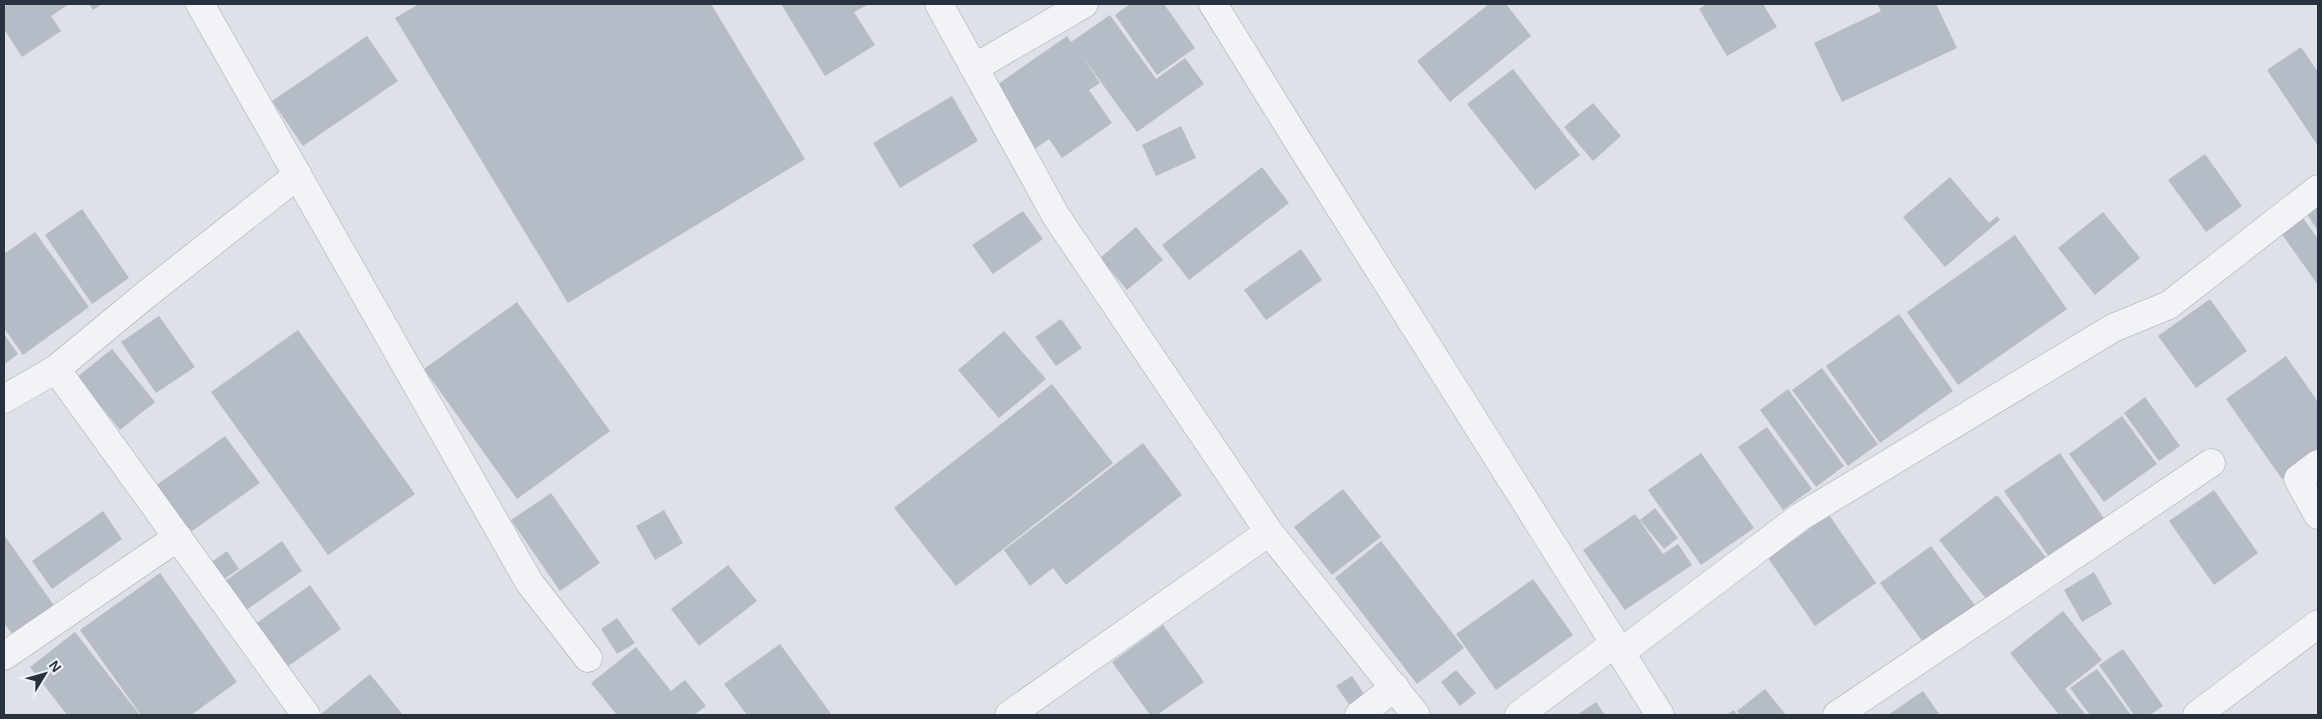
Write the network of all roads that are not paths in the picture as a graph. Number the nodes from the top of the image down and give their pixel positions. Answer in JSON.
{"nodes":[{"id":1,"x":200,"y":4,"type":"edge"},
{"id":2,"x":939,"y":4,"type":"edge"},
{"id":3,"x":1084,"y":4,"type":"edge"},
{"id":4,"x":1213,"y":4,"type":"edge"},
{"id":5,"x":974,"y":68,"type":"junction"},
{"id":6,"x":298,"y":175,"type":"junction"},
{"id":7,"x":2318,"y":189,"type":"edge"},
{"id":8,"x":56,"y":369,"type":"junction"},
{"id":9,"x":4,"y":399,"type":"edge"},
{"id":10,"x":2211,"y":463,"type":"dead end"},
{"id":11,"x":2318,"y":464,"type":"edge"},
{"id":12,"x":2318,"y":515,"type":"edge"},
{"id":13,"x":1270,"y":532,"type":"junction"},
{"id":14,"x":178,"y":537,"type":"junction"},
{"id":15,"x":2318,"y":624,"type":"edge"},
{"id":16,"x":1617,"y":648,"type":"junction"},
{"id":17,"x":4,"y":656,"type":"edge"},
{"id":18,"x":588,"y":658,"type":"dead end"},
{"id":19,"x":1395,"y":688,"type":"junction"},
{"id":20,"x":306,"y":715,"type":"edge"},
{"id":21,"x":1008,"y":715,"type":"edge"},
{"id":22,"x":1359,"y":715,"type":"edge"},
{"id":23,"x":1416,"y":715,"type":"edge"},
{"id":24,"x":1519,"y":715,"type":"edge"},
{"id":25,"x":1660,"y":715,"type":"edge"},
{"id":26,"x":1837,"y":715,"type":"edge"},
{"id":27,"x":2197,"y":715,"type":"edge"}],
"edges":[{"from":1,"to":6,"type":"street"},
{"from":2,"to":5,"type":"street"},
{"from":3,"to":5,"type":"street"},
{"from":4,"to":16,"type":"street"},
{"from":5,"to":13,"type":"street"},
{"from":6,"to":8,"type":"street"},
{"from":6,"to":18,"type":"street"},
{"from":7,"to":16,"type":"street"},
{"from":8,"to":9,"type":"street"},
{"from":8,"to":14,"type":"street"},
{"from":10,"to":26,"type":"street"},
{"from":11,"to":12,"type":"street"},
{"from":13,"to":19,"type":"street"},
{"from":13,"to":21,"type":"street"},
{"from":14,"to":17,"type":"street"},
{"from":14,"to":20,"type":"street"},
{"from":15,"to":27,"type":"street"},
{"from":16,"to":24,"type":"street"},
{"from":16,"to":25,"type":"street"},
{"from":19,"to":22,"type":"street"},
{"from":19,"to":23,"type":"street"}]}
